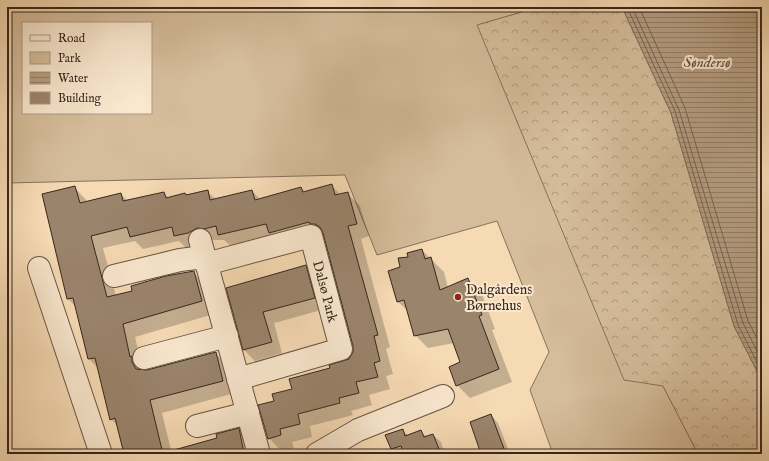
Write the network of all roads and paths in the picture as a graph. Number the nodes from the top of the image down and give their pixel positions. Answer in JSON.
{"nodes":[{"id":1,"x":203,"y":254,"type":"junction"},
{"id":2,"x":39,"y":268,"type":"dead end"},
{"id":3,"x":114,"y":276,"type":"dead end"},
{"id":4,"x":227,"y":336,"type":"junction"},
{"id":5,"x":144,"y":358,"type":"dead end"},
{"id":6,"x":238,"y":379,"type":"junction"},
{"id":7,"x":443,"y":396,"type":"dead end"},
{"id":8,"x":248,"y":413,"type":"junction"},
{"id":9,"x":197,"y":426,"type":"dead end"},
{"id":10,"x":101,"y":454,"type":"edge"},
{"id":11,"x":259,"y":454,"type":"edge"},
{"id":12,"x":317,"y":454,"type":"edge"}],
"edges":[{"from":1,"to":3,"type":"street","name":"Dalsø Park"},
{"from":1,"to":4,"type":"street"},
{"from":1,"to":6,"type":"street","name":"Dalsø Park"},
{"from":2,"to":10,"type":"street"},
{"from":4,"to":5,"type":"street"},
{"from":4,"to":6,"type":"street"},
{"from":6,"to":8,"type":"street"},
{"from":7,"to":12,"type":"street"},
{"from":8,"to":9,"type":"street"},
{"from":8,"to":11,"type":"street"}]}
